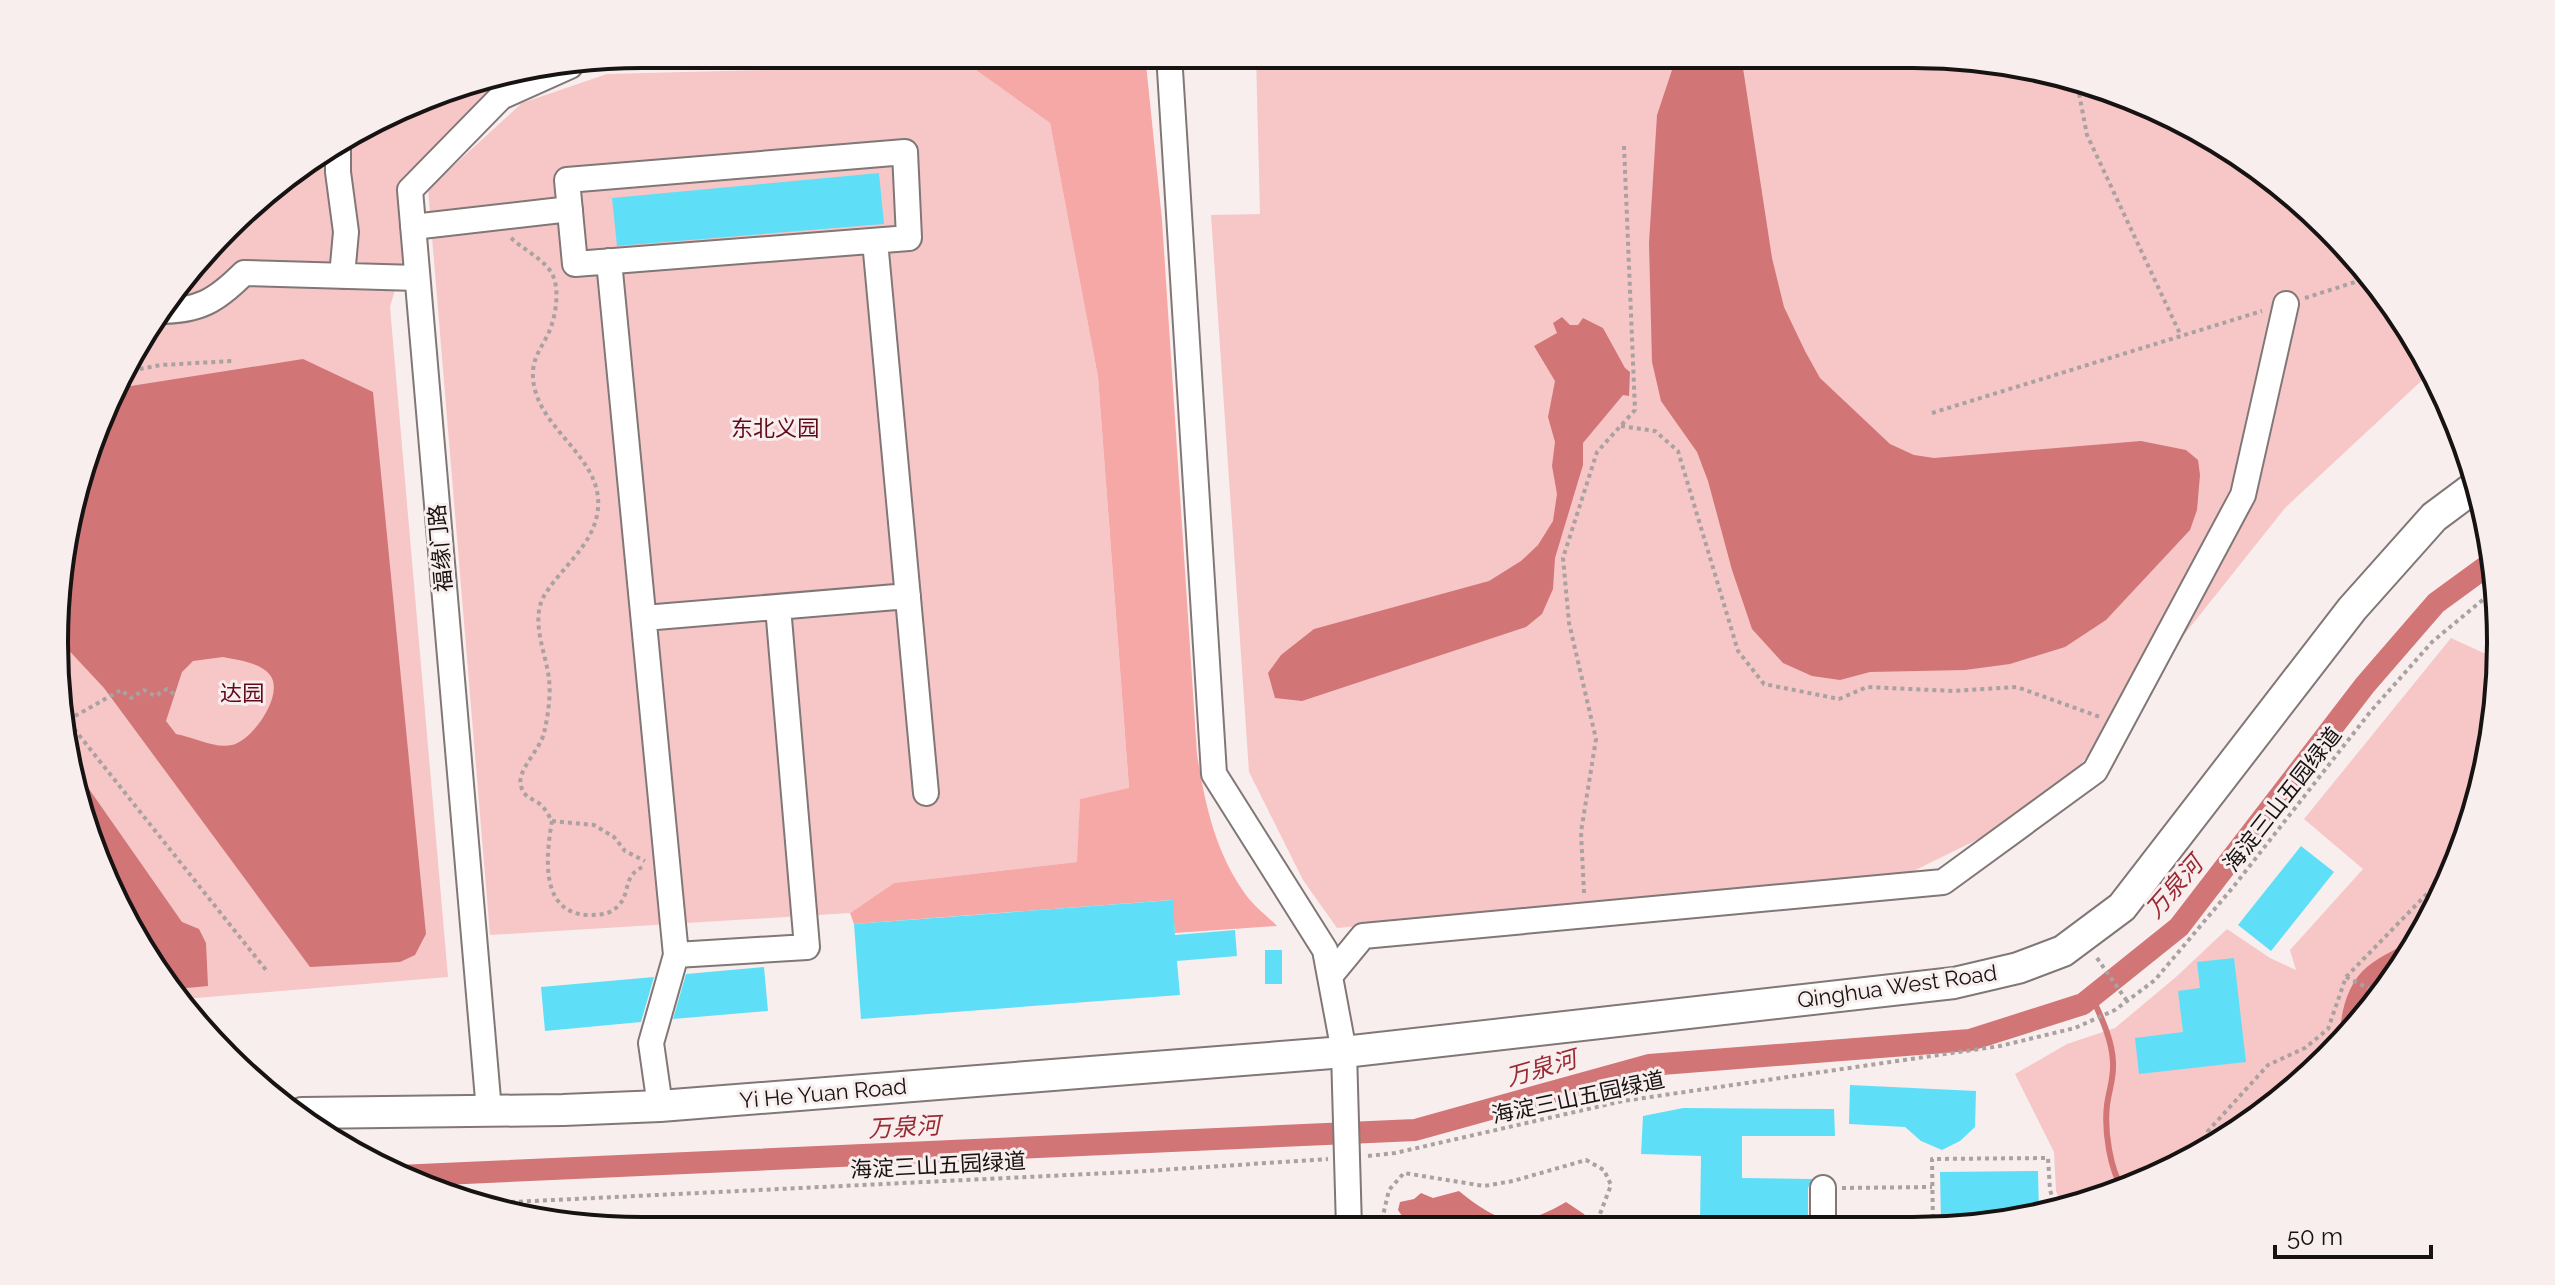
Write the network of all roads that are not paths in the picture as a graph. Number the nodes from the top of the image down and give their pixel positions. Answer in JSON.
{"nodes":[{"id":1,"x":1170,"y":68,"type":"edge"},
{"id":2,"x":547,"y":76,"type":"edge"},
{"id":3,"x":338,"y":156,"type":"edge"},
{"id":4,"x":570,"y":209,"type":"junction"},
{"id":5,"x":413,"y":227,"type":"junction"},
{"id":6,"x":875,"y":241,"type":"junction"},
{"id":7,"x":609,"y":261,"type":"junction"},
{"id":8,"x":342,"y":276,"type":"junction"},
{"id":9,"x":417,"y":278,"type":"junction"},
{"id":10,"x":2286,"y":304,"type":"road end"},
{"id":11,"x":174,"y":311,"type":"edge"},
{"id":12,"x":2467,"y":493,"type":"edge"},
{"id":13,"x":908,"y":596,"type":"junction"},
{"id":14,"x":778,"y":607,"type":"junction"},
{"id":15,"x":644,"y":618,"type":"junction"},
{"id":16,"x":926,"y":793,"type":"dead end"},
{"id":17,"x":676,"y":955,"type":"junction"},
{"id":18,"x":1330,"y":976,"type":"junction"},
{"id":19,"x":1344,"y":1052,"type":"junction"},
{"id":20,"x":660,"y":1106,"type":"junction"},
{"id":21,"x":489,"y":1111,"type":"junction"},
{"id":22,"x":313,"y":1113,"type":"edge"},
{"id":23,"x":1823,"y":1188,"type":"road end"},
{"id":24,"x":1349,"y":1217,"type":"edge"},
{"id":25,"x":1823,"y":1217,"type":"edge"}],
"edges":[{"from":1,"to":18,"type":"street"},
{"from":2,"to":5,"type":"street","name":"福缘门路"},
{"from":3,"to":8,"type":"street"},
{"from":4,"to":5,"type":"street"},
{"from":4,"to":6,"type":"street"},
{"from":4,"to":7,"type":"street"},
{"from":5,"to":9,"type":"street","name":"福缘门路"},
{"from":6,"to":7,"type":"street"},
{"from":6,"to":13,"type":"street"},
{"from":7,"to":15,"type":"street"},
{"from":8,"to":9,"type":"street"},
{"from":8,"to":11,"type":"street"},
{"from":9,"to":21,"type":"street","name":"福缘门路"},
{"from":10,"to":18,"type":"street"},
{"from":12,"to":19,"type":"main road","name":"Qinghua West Road"},
{"from":13,"to":14,"type":"street"},
{"from":13,"to":16,"type":"street"},
{"from":14,"to":15,"type":"street"},
{"from":14,"to":17,"type":"street"},
{"from":15,"to":17,"type":"street"},
{"from":17,"to":20,"type":"street"},
{"from":18,"to":19,"type":"street"},
{"from":19,"to":20,"type":"main road","name":"Yi He Yuan Road"},
{"from":19,"to":24,"type":"street"},
{"from":20,"to":21,"type":"main road","name":"Yi He Yuan Road"},
{"from":21,"to":22,"type":"main road","name":"Yi He Yuan Road"},
{"from":23,"to":25,"type":"street"}]}
